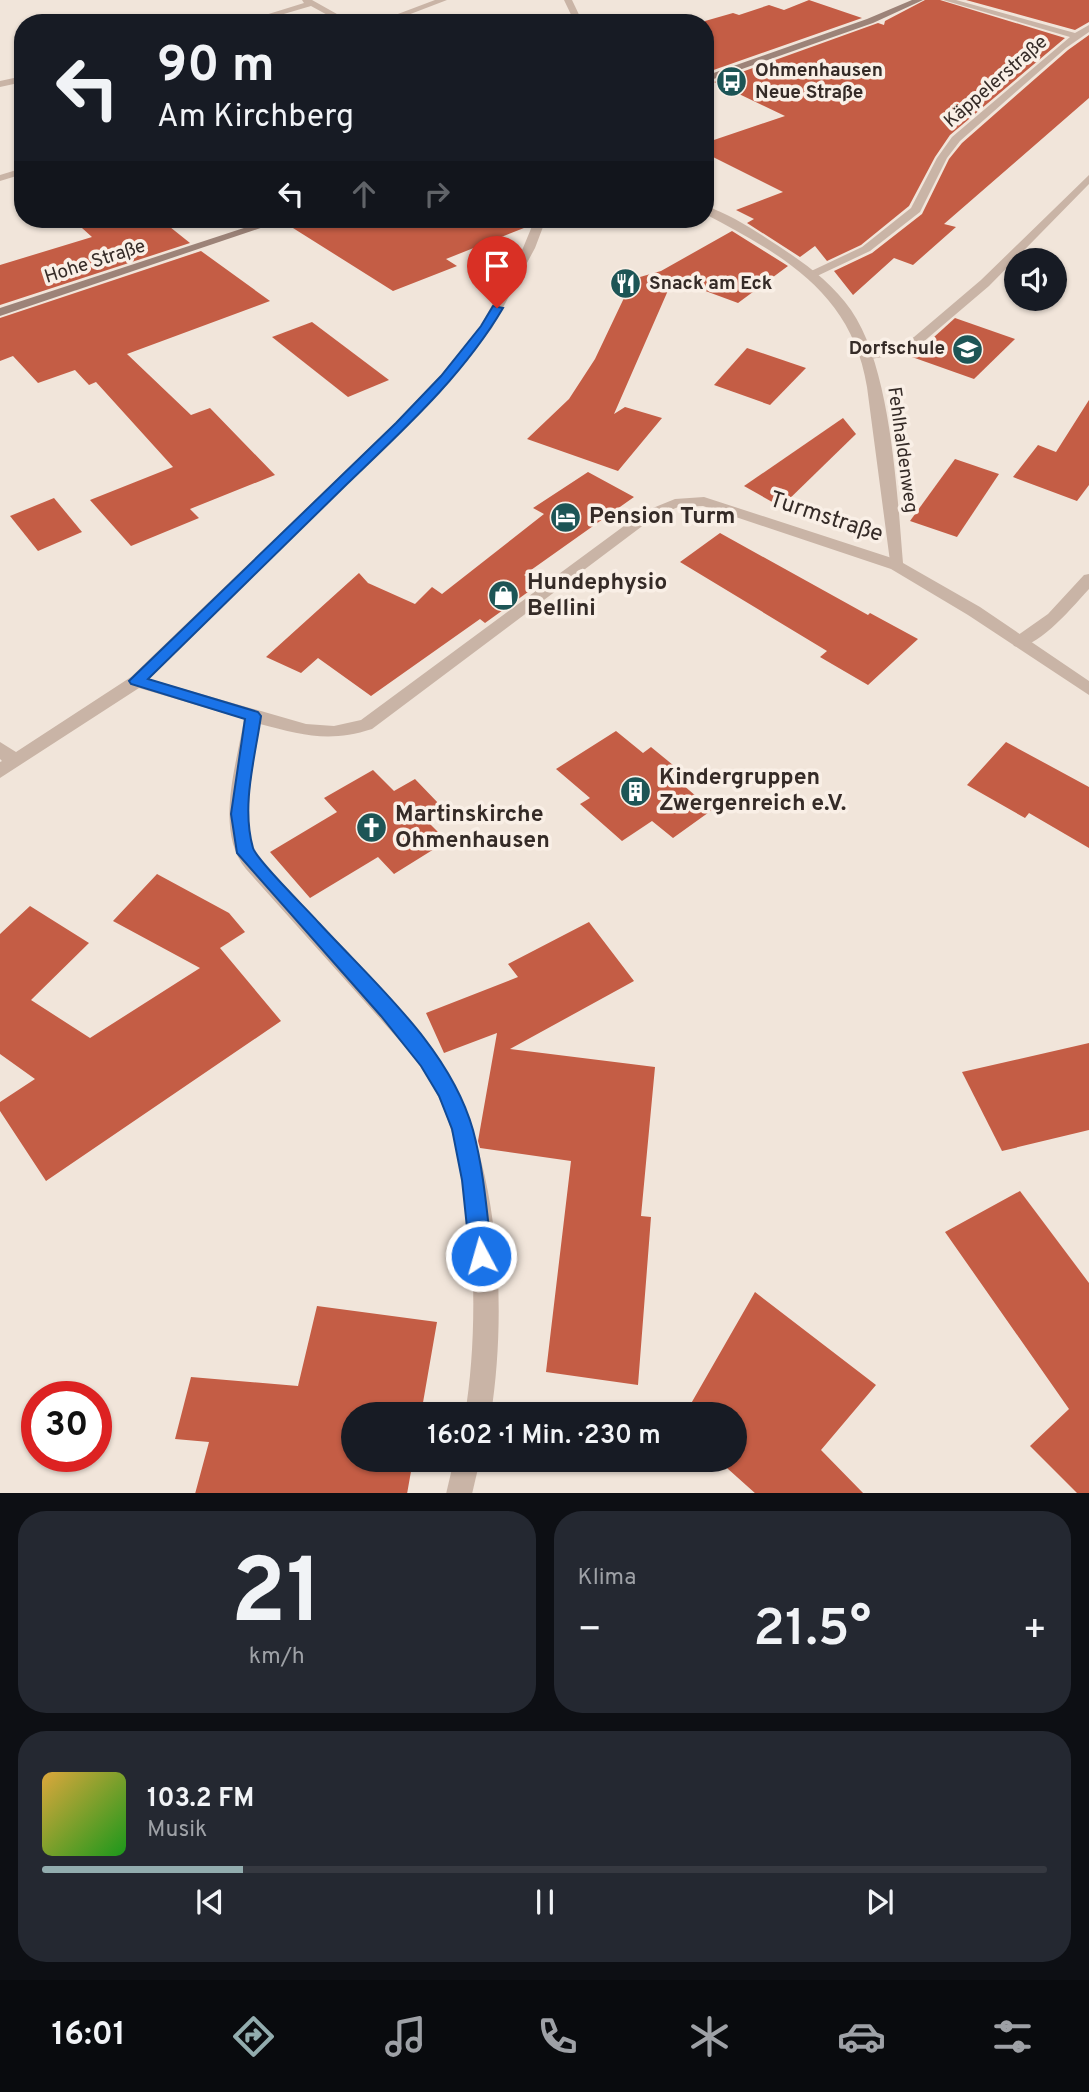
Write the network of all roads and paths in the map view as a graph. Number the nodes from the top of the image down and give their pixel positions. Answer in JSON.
{"nodes":[{"id":1,"x":443,"y":0,"type":"edge"},
{"id":2,"x":919,"y":0,"type":"edge"},
{"id":3,"x":947,"y":0,"type":"edge"},
{"id":4,"x":309,"y":2,"type":"edge"},
{"id":5,"x":271,"y":14,"type":"edge"},
{"id":6,"x":331,"y":14,"type":"edge"},
{"id":7,"x":403,"y":14,"type":"edge"},
{"id":8,"x":1089,"y":28,"type":"edge"},
{"id":9,"x":1075,"y":36,"type":"junction"},
{"id":10,"x":714,"y":76,"type":"edge"},
{"id":11,"x":1089,"y":178,"type":"edge"},
{"id":12,"x":714,"y":214,"type":"edge"},
{"id":13,"x":254,"y":228,"type":"edge"},
{"id":14,"x":537,"y":228,"type":"edge"},
{"id":15,"x":811,"y":275,"type":"junction"},
{"id":16,"x":0,"y":312,"type":"edge"},
{"id":17,"x":869,"y":357,"type":"junction"},
{"id":18,"x":896,"y":565,"type":"junction"},
{"id":19,"x":1089,"y":579,"type":"edge"},
{"id":20,"x":1020,"y":642,"type":"junction"},
{"id":21,"x":137,"y":681,"type":"junction"},
{"id":22,"x":1089,"y":689,"type":"edge"},
{"id":23,"x":253,"y":716,"type":"junction"},
{"id":24,"x":0,"y":749,"type":"edge"},
{"id":25,"x":8,"y":766,"type":"edge"},
{"id":26,"x":481,"y":1402,"type":"edge"},
{"id":27,"x":464,"y":1472,"type":"edge"},
{"id":28,"x":459,"y":1493,"type":"edge"}],
"edges":[{"from":1,"to":7,"type":"street"},
{"from":2,"to":10,"type":"main road"},
{"from":3,"to":9,"type":"street"},
{"from":4,"to":5,"type":"street"},
{"from":4,"to":6,"type":"street"},
{"from":8,"to":9,"type":"street","name":"Käppelerstraße"},
{"from":9,"to":15,"type":"street","name":"Käppelerstraße"},
{"from":11,"to":17,"type":"street"},
{"from":12,"to":15,"type":"street","name":"Fehlhaldenweg"},
{"from":13,"to":16,"type":"main road","name":"Hohe Straße"},
{"from":14,"to":21,"type":"street"},
{"from":15,"to":17,"type":"street","name":"Fehlhaldenweg"},
{"from":17,"to":18,"type":"street","name":"Fehlhaldenweg"},
{"from":18,"to":20,"type":"street","name":"Turmstraße"},
{"from":18,"to":23,"type":"street","name":"Turmstraße"},
{"from":19,"to":20,"type":"street"},
{"from":20,"to":22,"type":"street","name":"Turmstraße"},
{"from":21,"to":23,"type":"street","name":"Turmstraße"},
{"from":21,"to":25,"type":"street"},
{"from":23,"to":26,"type":"street"},
{"from":24,"to":25,"type":"street"},
{"from":27,"to":28,"type":"street"}]}
